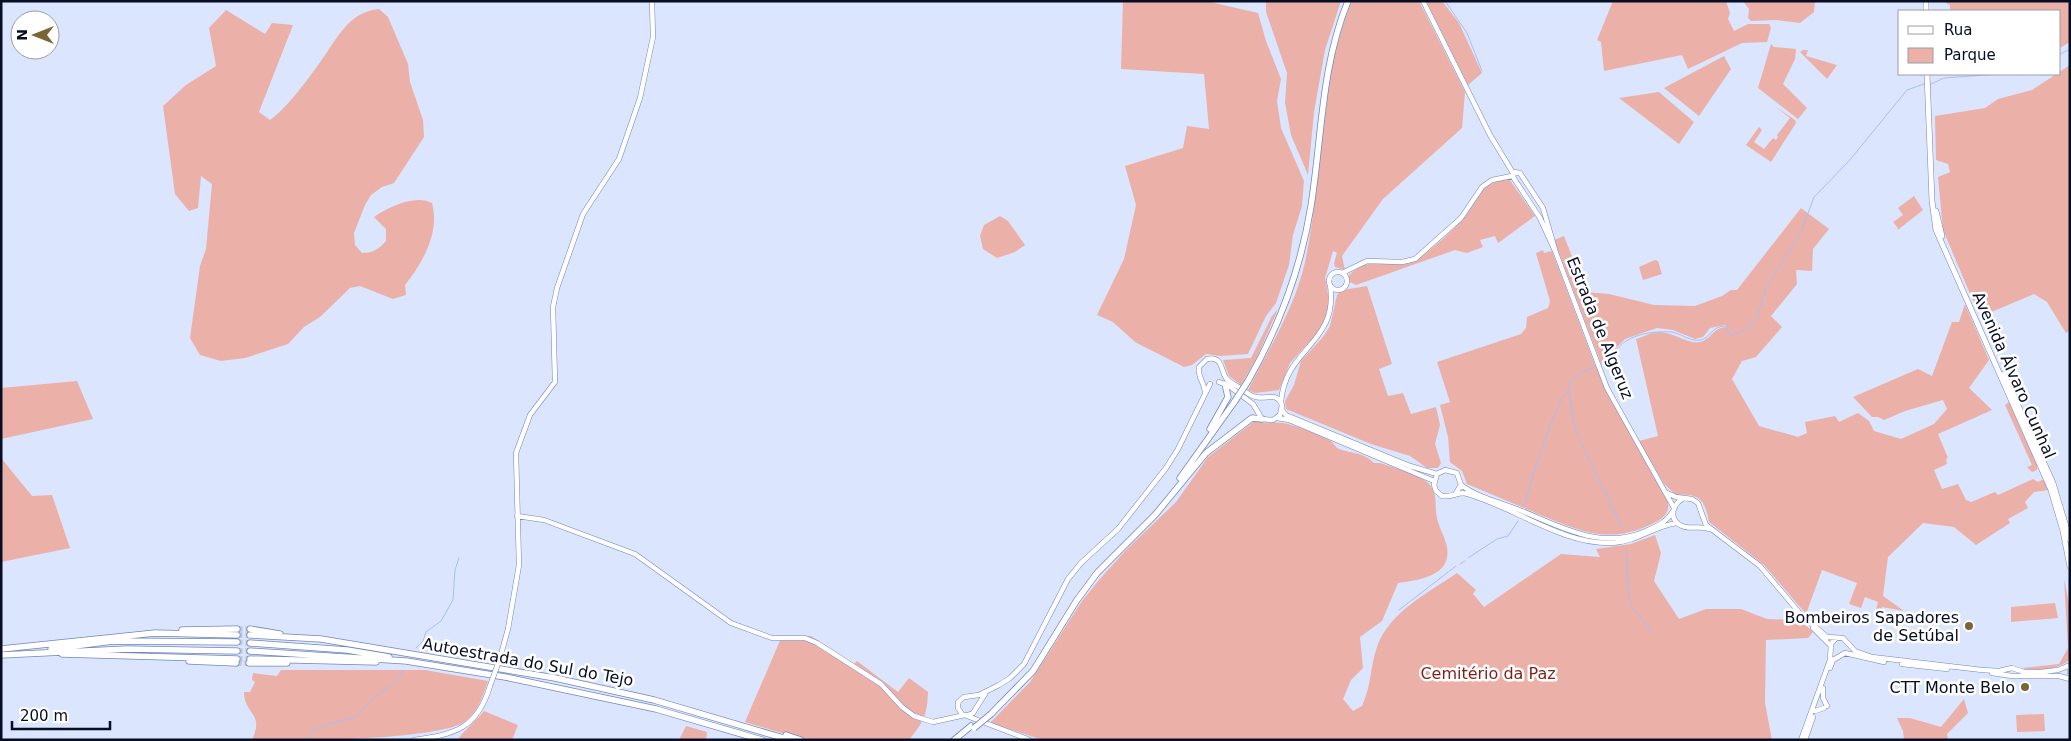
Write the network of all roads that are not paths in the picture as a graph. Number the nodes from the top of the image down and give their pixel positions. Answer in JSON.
{"nodes":[{"id":1,"x":652,"y":1,"type":"edge"},
{"id":2,"x":1348,"y":1,"type":"edge"},
{"id":3,"x":1423,"y":1,"type":"edge"},
{"id":4,"x":1926,"y":1,"type":"edge"},
{"id":5,"x":1927,"y":10,"type":"edge"},
{"id":6,"x":1927,"y":75,"type":"edge"},
{"id":7,"x":1514,"y":176,"type":"junction"},
{"id":8,"x":1933,"y":196,"type":"junction"},
{"id":9,"x":1542,"y":207,"type":"junction"},
{"id":10,"x":1535,"y":211,"type":"junction"},
{"id":11,"x":1556,"y":253,"type":"junction"},
{"id":12,"x":1344,"y":275,"type":"junction"},
{"id":13,"x":1330,"y":285,"type":"junction"},
{"id":14,"x":1338,"y":290,"type":"junction"},
{"id":15,"x":1332,"y":300,"type":"junction"},
{"id":16,"x":1224,"y":371,"type":"junction"},
{"id":17,"x":1203,"y":382,"type":"junction"},
{"id":18,"x":1222,"y":383,"type":"junction"},
{"id":19,"x":1210,"y":384,"type":"junction"},
{"id":20,"x":1282,"y":392,"type":"junction"},
{"id":21,"x":1205,"y":396,"type":"junction"},
{"id":22,"x":1273,"y":396,"type":"junction"},
{"id":23,"x":1264,"y":397,"type":"junction"},
{"id":24,"x":1281,"y":404,"type":"junction"},
{"id":25,"x":1257,"y":408,"type":"junction"},
{"id":26,"x":1282,"y":410,"type":"junction"},
{"id":27,"x":1277,"y":418,"type":"junction"},
{"id":28,"x":1262,"y":419,"type":"junction"},
{"id":29,"x":1438,"y":474,"type":"junction"},
{"id":30,"x":1185,"y":475,"type":"junction"},
{"id":31,"x":1434,"y":481,"type":"junction"},
{"id":32,"x":1461,"y":485,"type":"junction"},
{"id":33,"x":1664,"y":491,"type":"junction"},
{"id":34,"x":1456,"y":493,"type":"junction"},
{"id":35,"x":1684,"y":498,"type":"junction"},
{"id":36,"x":1673,"y":510,"type":"junction"},
{"id":37,"x":1702,"y":514,"type":"junction"},
{"id":38,"x":517,"y":516,"type":"junction"},
{"id":39,"x":1677,"y":523,"type":"junction"},
{"id":40,"x":1695,"y":526,"type":"junction"},
{"id":41,"x":1713,"y":531,"type":"junction"},
{"id":42,"x":2070,"y":540,"type":"edge"},
{"id":43,"x":2070,"y":567,"type":"edge"},
{"id":44,"x":1797,"y":611,"type":"junction"},
{"id":45,"x":155,"y":633,"type":"junction"},
{"id":46,"x":136,"y":635,"type":"junction"},
{"id":47,"x":237,"y":635,"type":"junction"},
{"id":48,"x":250,"y":636,"type":"junction"},
{"id":49,"x":1836,"y":638,"type":"junction"},
{"id":50,"x":321,"y":639,"type":"junction"},
{"id":51,"x":1848,"y":643,"type":"junction"},
{"id":52,"x":346,"y":644,"type":"junction"},
{"id":53,"x":1831,"y":647,"type":"junction"},
{"id":54,"x":1,"y":649,"type":"edge"},
{"id":55,"x":237,"y":651,"type":"tunnel mouth"},
{"id":56,"x":250,"y":651,"type":"tunnel mouth"},
{"id":57,"x":30,"y":653,"type":"junction"},
{"id":58,"x":1843,"y":653,"type":"junction"},
{"id":59,"x":1,"y":655,"type":"edge"},
{"id":60,"x":236,"y":661,"type":"tunnel mouth"},
{"id":61,"x":250,"y":661,"type":"tunnel mouth"},
{"id":62,"x":406,"y":661,"type":"junction"},
{"id":63,"x":2070,"y":667,"type":"edge"},
{"id":64,"x":2009,"y":669,"type":"junction"},
{"id":65,"x":2015,"y":669,"type":"junction"},
{"id":66,"x":2011,"y":676,"type":"junction"},
{"id":67,"x":2070,"y":677,"type":"edge"},
{"id":68,"x":992,"y":688,"type":"junction"},
{"id":69,"x":1823,"y":688,"type":"junction"},
{"id":70,"x":970,"y":697,"type":"junction"},
{"id":71,"x":958,"y":705,"type":"junction"},
{"id":72,"x":976,"y":709,"type":"junction"},
{"id":73,"x":1815,"y":711,"type":"junction"},
{"id":74,"x":966,"y":715,"type":"junction"},
{"id":75,"x":714,"y":717,"type":"junction"},
{"id":76,"x":946,"y":720,"type":"junction"},
{"id":77,"x":982,"y":721,"type":"junction"},
{"id":78,"x":972,"y":727,"type":"junction"},
{"id":79,"x":414,"y":740,"type":"edge"},
{"id":80,"x":762,"y":740,"type":"edge"},
{"id":81,"x":790,"y":740,"type":"edge"},
{"id":82,"x":801,"y":740,"type":"edge"},
{"id":83,"x":954,"y":740,"type":"edge"},
{"id":84,"x":959,"y":740,"type":"edge"},
{"id":85,"x":1030,"y":740,"type":"edge"},
{"id":86,"x":1803,"y":740,"type":"edge"}],
"edges":[{"from":1,"to":38,"type":"main road"},
{"from":2,"to":30,"type":"highway","bridge":true},
{"from":3,"to":7,"type":"main road","name":"Estrada de Algeruz"},
{"from":4,"to":5,"type":"main road"},
{"from":6,"to":8,"type":"main road","name":"Avenida Álvaro Cunhal"},
{"from":7,"to":9,"type":"main road","name":"Estrada de Algeruz"},
{"from":7,"to":10,"type":"main road","name":"Estrada de Algeruz"},
{"from":7,"to":12,"type":"main road"},
{"from":8,"to":42,"type":"main road","name":"Avenida Álvaro Cunhal"},
{"from":8,"to":43,"type":"main road","name":"Avenida Álvaro Cunhal"},
{"from":9,"to":10,"type":"main road"},
{"from":9,"to":11,"type":"main road","name":"Estrada de Algeruz"},
{"from":10,"to":11,"type":"main road","name":"Estrada de Algeruz"},
{"from":11,"to":33,"type":"main road","name":"Estrada de Algeruz"},
{"from":12,"to":13,"type":"main road"},
{"from":12,"to":14,"type":"main road"},
{"from":13,"to":14,"type":"main road"},
{"from":13,"to":15,"type":"main road"},
{"from":14,"to":15,"type":"main road"},
{"from":15,"to":20,"type":"main road"},
{"from":16,"to":17,"type":"main road"},
{"from":16,"to":18,"type":"main road"},
{"from":16,"to":23,"type":"main road"},
{"from":17,"to":19,"type":"main road"},
{"from":17,"to":21,"type":"main road"},
{"from":18,"to":19,"type":"main road"},
{"from":18,"to":25,"type":"main road"},
{"from":18,"to":30,"type":"highway"},
{"from":19,"to":21,"type":"main road"},
{"from":20,"to":22,"type":"main road"},
{"from":20,"to":24,"type":"main road"},
{"from":21,"to":68,"type":"main road"},
{"from":22,"to":23,"type":"main road"},
{"from":22,"to":24,"type":"main road"},
{"from":23,"to":25,"type":"main road"},
{"from":24,"to":26,"type":"main road"},
{"from":25,"to":28,"type":"main road"},
{"from":26,"to":27,"type":"main road"},
{"from":26,"to":29,"type":"main road"},
{"from":27,"to":28,"type":"main road"},
{"from":27,"to":31,"type":"main road"},
{"from":28,"to":30,"type":"highway"},
{"from":29,"to":31,"type":"main road"},
{"from":29,"to":32,"type":"main road"},
{"from":30,"to":78,"type":"highway","bridge":true},
{"from":31,"to":34,"type":"main road"},
{"from":32,"to":34,"type":"main road"},
{"from":32,"to":36,"type":"main road"},
{"from":33,"to":35,"type":"main road"},
{"from":33,"to":36,"type":"main road","name":"Estrada de Algeruz"},
{"from":34,"to":39,"type":"main road"},
{"from":35,"to":36,"type":"main road"},
{"from":35,"to":37,"type":"main road"},
{"from":36,"to":39,"type":"main road","name":"Estrada de Algeruz"},
{"from":37,"to":40,"type":"main road"},
{"from":37,"to":41,"type":"main road"},
{"from":38,"to":76,"type":"main road"},
{"from":38,"to":79,"type":"main road","bridge":true},
{"from":39,"to":40,"type":"main road"},
{"from":40,"to":41,"type":"main road"},
{"from":41,"to":44,"type":"main road"},
{"from":44,"to":49,"type":"main road"},
{"from":44,"to":53,"type":"main road"},
{"from":45,"to":46,"type":"highway"},
{"from":45,"to":47,"type":"highway"},
{"from":45,"to":47,"type":"highway"},
{"from":46,"to":47,"type":"highway"},
{"from":46,"to":54,"type":"highway"},
{"from":47,"to":57,"type":"highway"},
{"from":48,"to":50,"type":"highway","name":"Autoestrada do Sul do Tejo"},
{"from":48,"to":50,"type":"highway","name":"Autoestrada do Sul do Tejo"},
{"from":48,"to":52,"type":"highway","name":"Autoestrada do Sul do Tejo"},
{"from":48,"to":62,"type":"highway","name":"Autoestrada do Sul do Tejo"},
{"from":49,"to":51,"type":"main road"},
{"from":49,"to":53,"type":"main road"},
{"from":50,"to":52,"type":"highway","name":"Autoestrada do Sul do Tejo"},
{"from":51,"to":58,"type":"main road"},
{"from":51,"to":64,"type":"main road"},
{"from":52,"to":75,"type":"highway","name":"Autoestrada do Sul do Tejo"},
{"from":53,"to":58,"type":"main road"},
{"from":53,"to":86,"type":"main road"},
{"from":55,"to":57,"type":"highway"},
{"from":56,"to":62,"type":"highway","name":"Autoestrada do Sul do Tejo"},
{"from":57,"to":59,"type":"highway"},
{"from":57,"to":60,"type":"highway"},
{"from":58,"to":66,"type":"main road"},
{"from":58,"to":69,"type":"main road"},
{"from":61,"to":62,"type":"highway","name":"Autoestrada do Sul do Tejo"},
{"from":62,"to":80,"type":"highway","name":"Autoestrada do Sul do Tejo"},
{"from":63,"to":65,"type":"main road"},
{"from":63,"to":67,"type":"main road"},
{"from":64,"to":65,"type":"main road"},
{"from":64,"to":66,"type":"main road"},
{"from":65,"to":66,"type":"main road"},
{"from":66,"to":67,"type":"main road"},
{"from":68,"to":70,"type":"main road"},
{"from":68,"to":72,"type":"main road"},
{"from":69,"to":73,"type":"main road"},
{"from":69,"to":73,"type":"main road"},
{"from":70,"to":71,"type":"main road"},
{"from":70,"to":72,"type":"main road"},
{"from":71,"to":74,"type":"main road"},
{"from":71,"to":76,"type":"main road"},
{"from":72,"to":74,"type":"main road"},
{"from":72,"to":77,"type":"main road"},
{"from":73,"to":86,"type":"main road"},
{"from":74,"to":76,"type":"main road"},
{"from":74,"to":77,"type":"main road"},
{"from":75,"to":81,"type":"highway","name":"Autoestrada do Sul do Tejo"},
{"from":75,"to":82,"type":"highway"},
{"from":77,"to":85,"type":"main road"},
{"from":78,"to":83,"type":"highway"},
{"from":78,"to":84,"type":"highway"}]}
